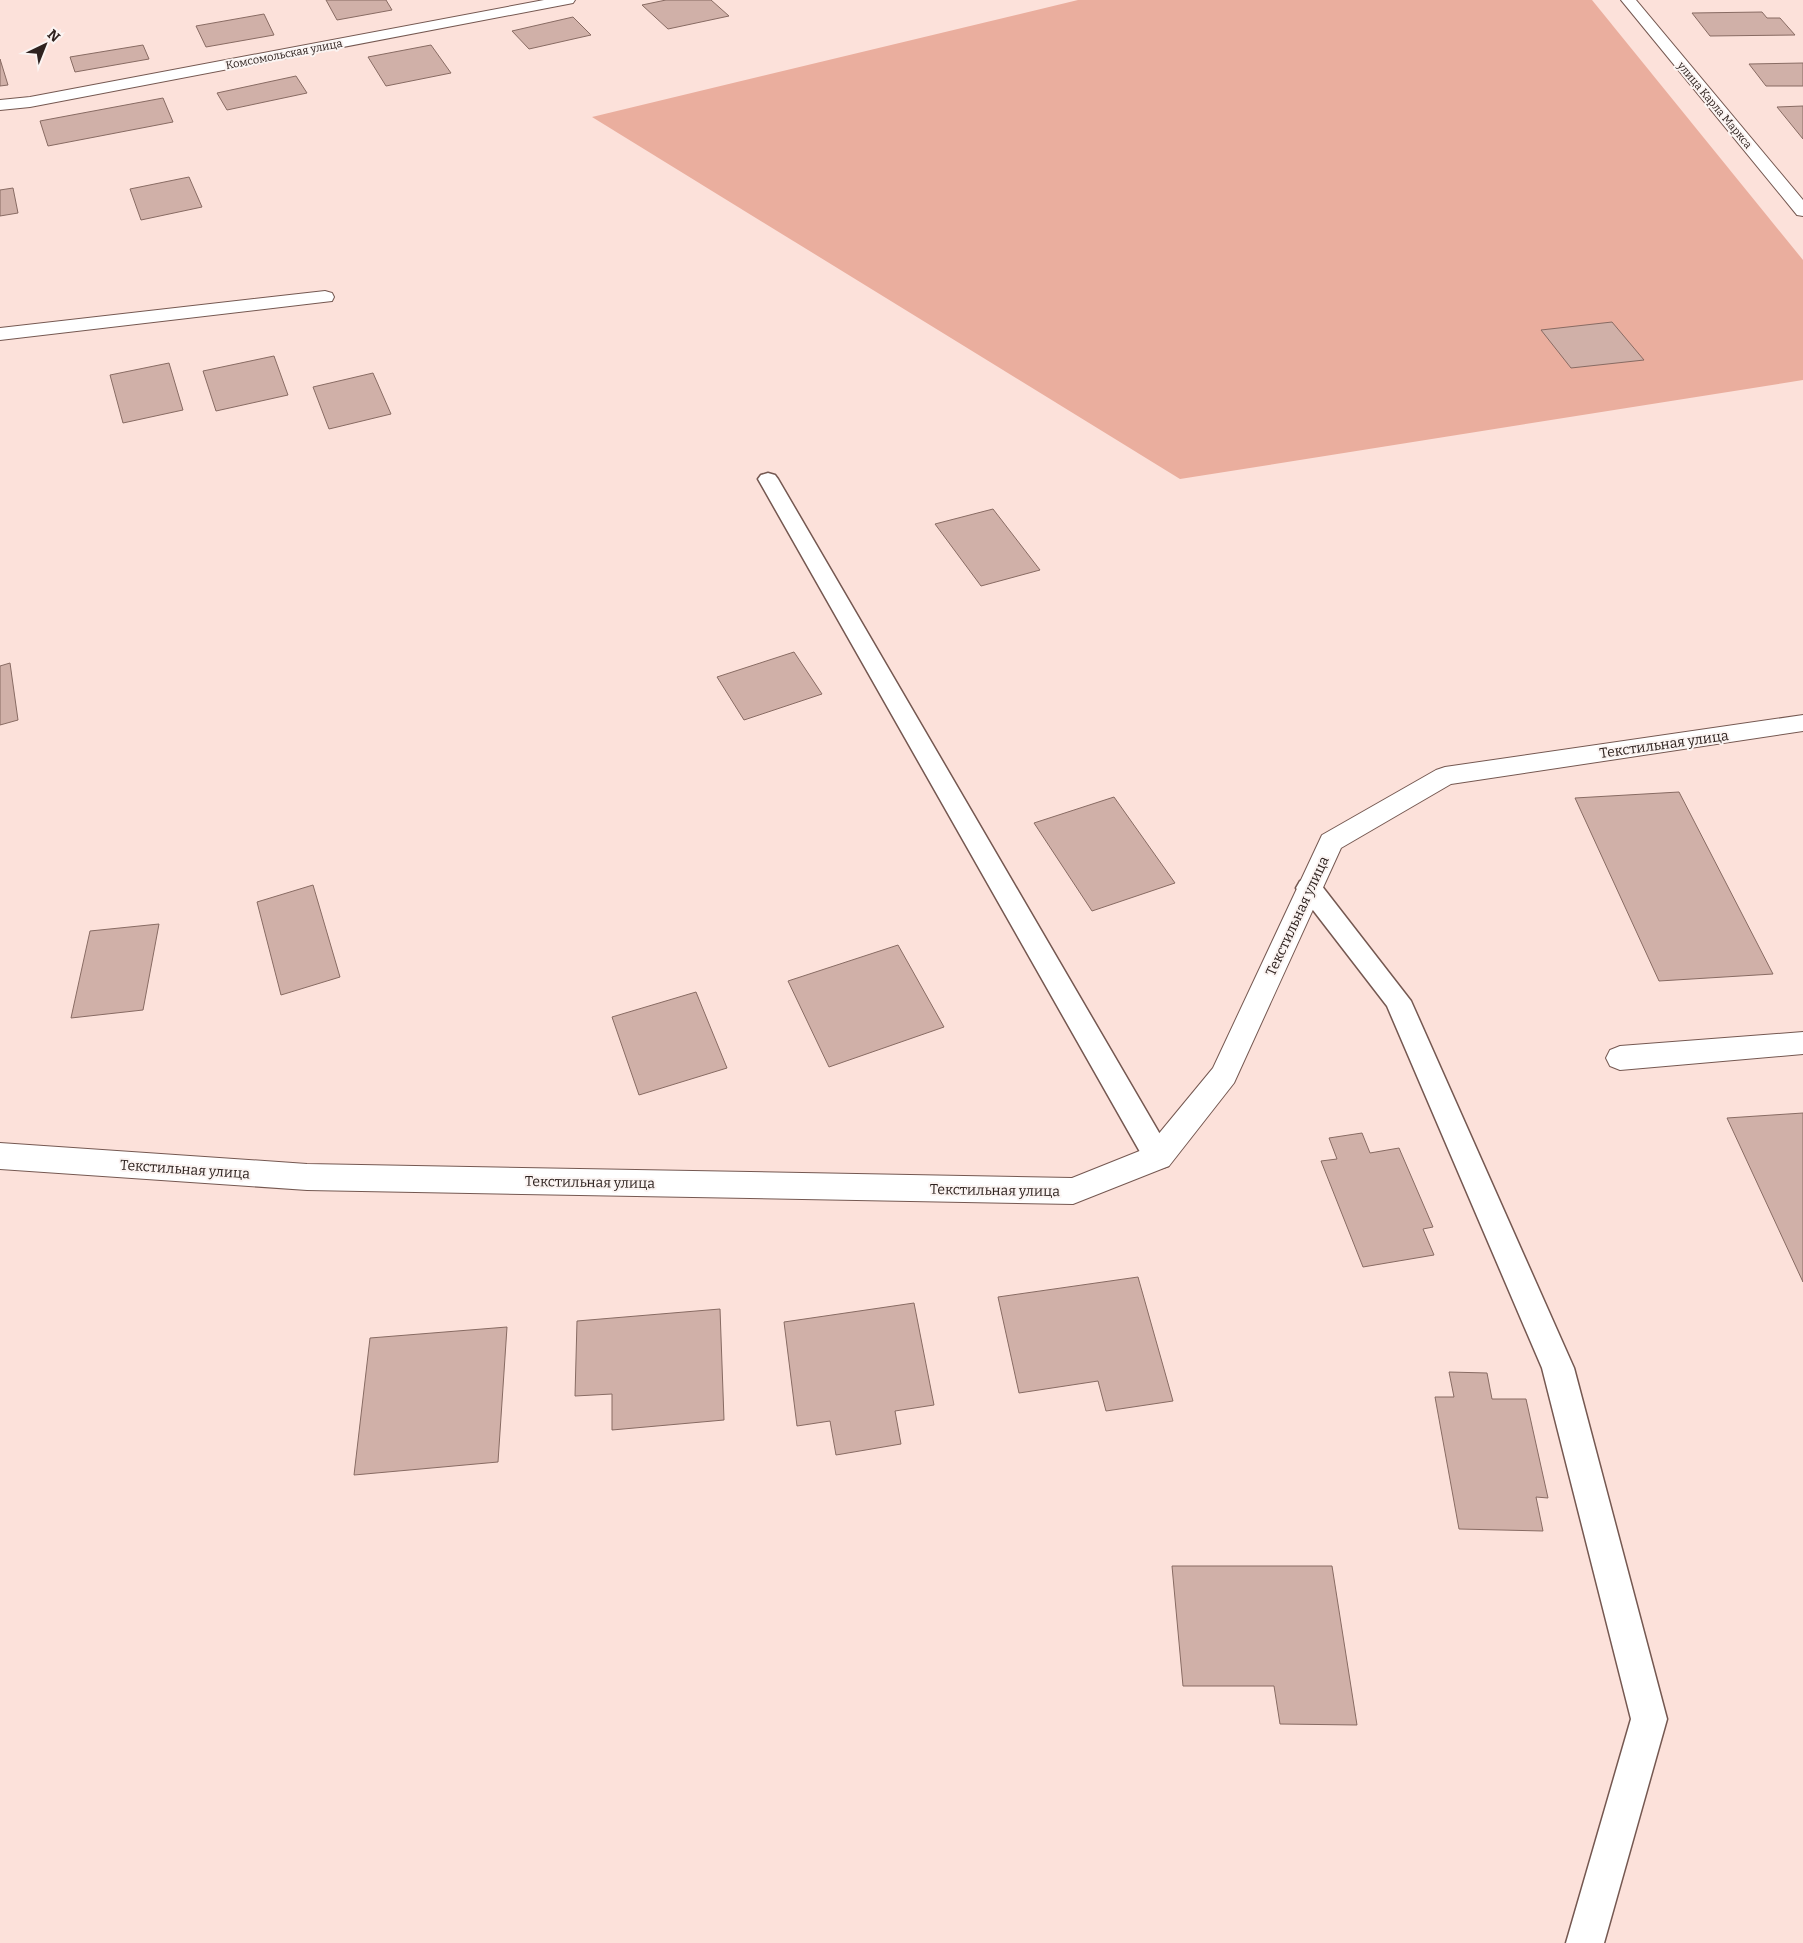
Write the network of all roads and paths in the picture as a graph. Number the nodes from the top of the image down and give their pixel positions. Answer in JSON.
{"nodes":[{"id":1,"x":568,"y":0,"type":"edge"},
{"id":2,"x":1628,"y":0,"type":"edge"},
{"id":3,"x":0,"y":106,"type":"edge"},
{"id":4,"x":1803,"y":211,"type":"edge"},
{"id":5,"x":325,"y":297,"type":"dead end"},
{"id":6,"x":0,"y":334,"type":"edge"},
{"id":7,"x":768,"y":479,"type":"dead end"},
{"id":8,"x":1803,"y":723,"type":"edge"},
{"id":9,"x":1309,"y":888,"type":"junction"},
{"id":10,"x":1803,"y":1043,"type":"edge"},
{"id":11,"x":1620,"y":1058,"type":"dead end"},
{"id":12,"x":0,"y":1156,"type":"edge"},
{"id":13,"x":1158,"y":1158,"type":"junction"},
{"id":14,"x":1585,"y":1943,"type":"edge"}],
"edges":[{"from":1,"to":3,"type":"street","name":"Комсомольская улица"},
{"from":2,"to":4,"type":"street","name":"улица Карла Маркса"},
{"from":5,"to":6,"type":"street"},
{"from":7,"to":13,"type":"lane"},
{"from":8,"to":9,"type":"street","name":"Текстильная улица"},
{"from":9,"to":13,"type":"street","name":"Текстильная улица"},
{"from":9,"to":14,"type":"lane"},
{"from":10,"to":11,"type":"street"},
{"from":12,"to":13,"type":"street","name":"Текстильная улица"}]}
